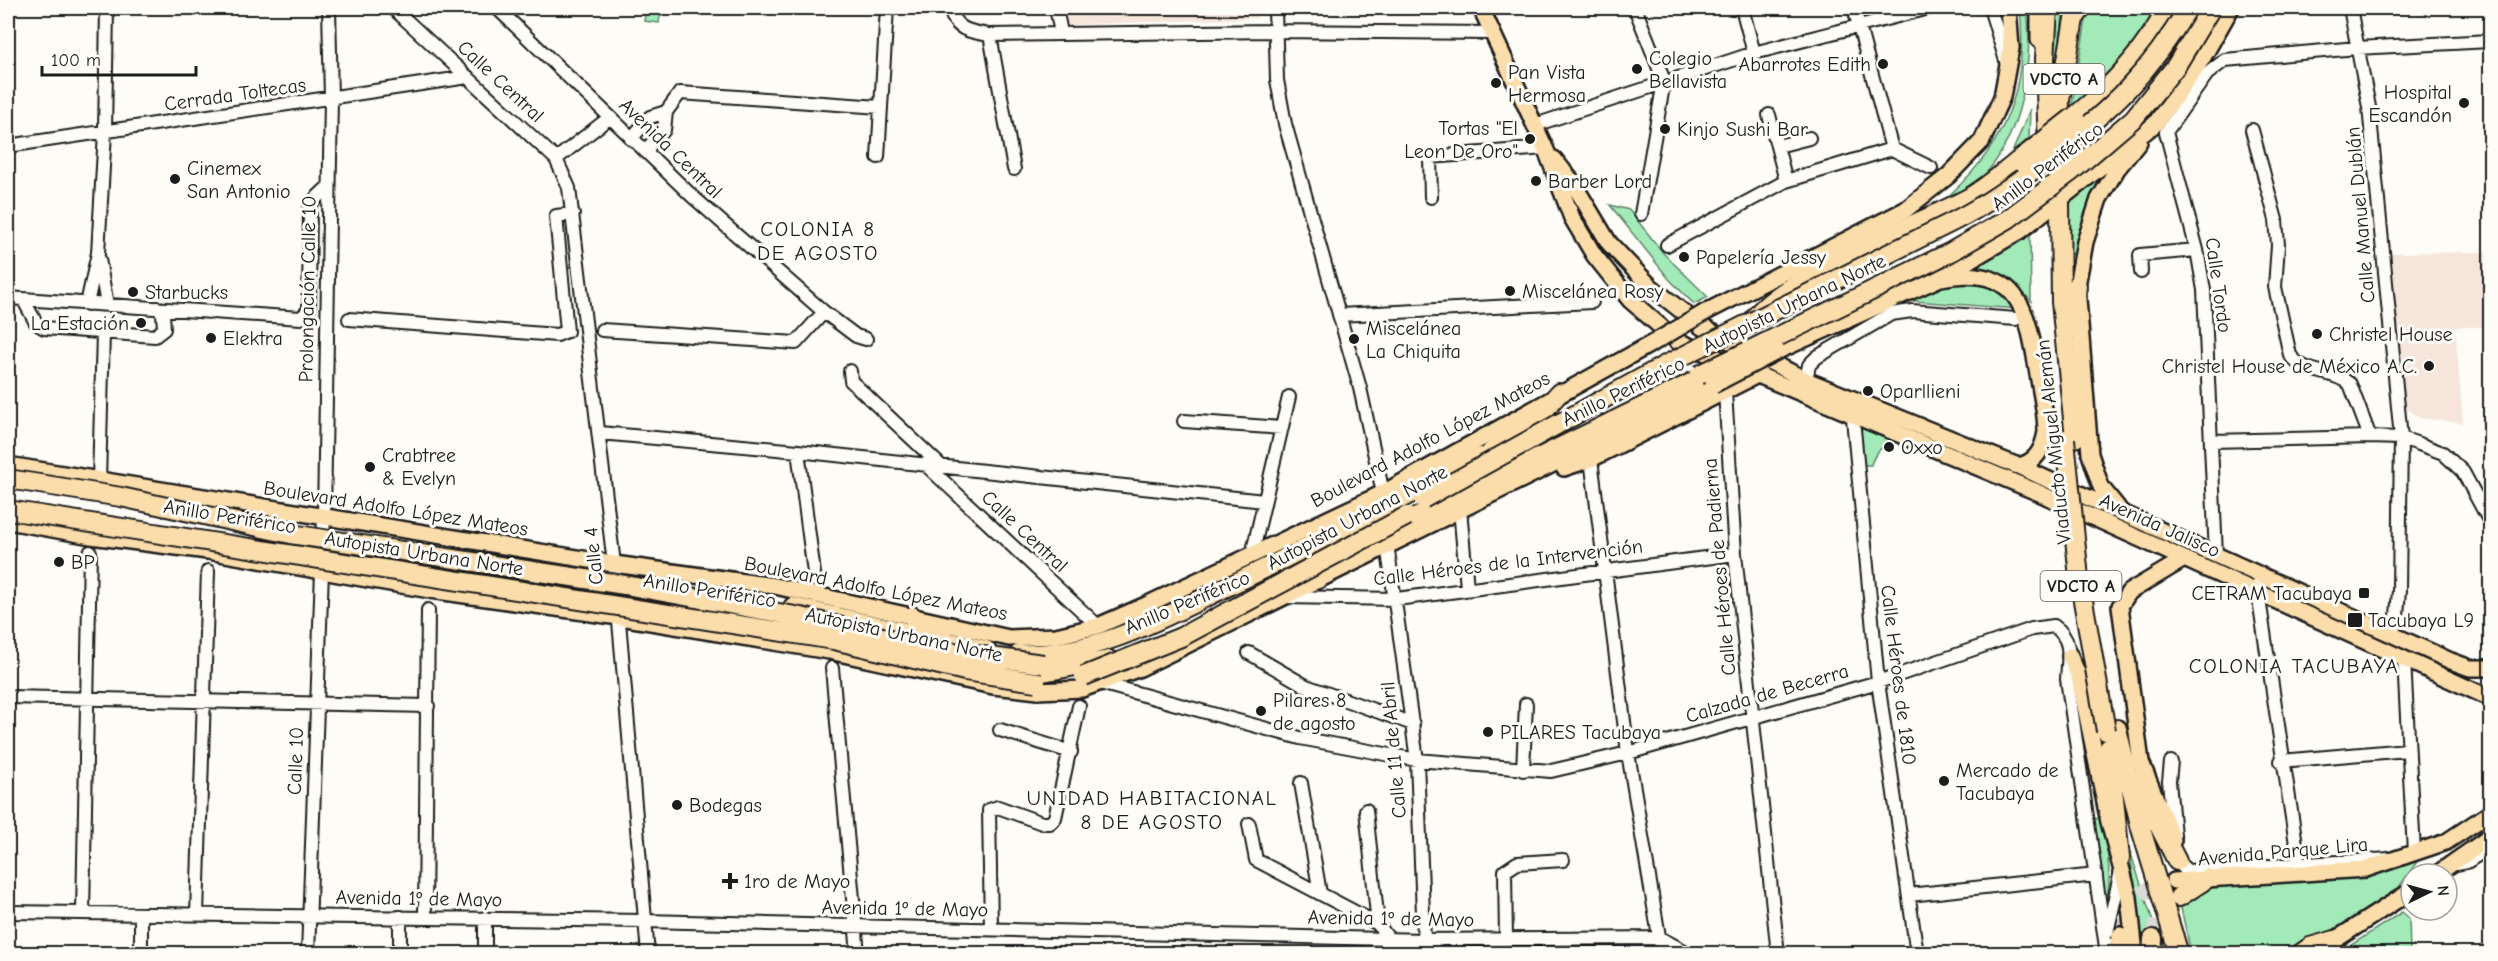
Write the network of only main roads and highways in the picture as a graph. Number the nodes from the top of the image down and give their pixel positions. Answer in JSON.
{"nodes":[{"id":1,"x":1481,"y":8,"type":"edge"},
{"id":2,"x":2008,"y":8,"type":"edge"},
{"id":3,"x":2039,"y":8,"type":"edge"},
{"id":4,"x":2048,"y":8,"type":"edge"},
{"id":5,"x":2167,"y":8,"type":"edge"},
{"id":6,"x":2189,"y":8,"type":"edge"},
{"id":7,"x":2211,"y":8,"type":"edge"},
{"id":8,"x":2219,"y":8,"type":"edge"},
{"id":9,"x":2231,"y":8,"type":"edge"},
{"id":10,"x":2077,"y":11,"type":"edge"},
{"id":11,"x":2046,"y":79,"type":"junction"},
{"id":12,"x":2160,"y":128,"type":"junction"},
{"id":13,"x":1546,"y":149,"type":"junction"},
{"id":14,"x":1936,"y":280,"type":"junction"},
{"id":15,"x":2077,"y":286,"type":"junction"},
{"id":16,"x":1703,"y":320,"type":"junction"},
{"id":17,"x":1744,"y":328,"type":"junction"},
{"id":18,"x":1770,"y":351,"type":"junction"},
{"id":19,"x":1755,"y":376,"type":"junction"},
{"id":20,"x":2068,"y":382,"type":"junction"},
{"id":21,"x":1719,"y":388,"type":"junction"},
{"id":22,"x":1559,"y":393,"type":"junction"},
{"id":23,"x":1852,"y":407,"type":"junction"},
{"id":24,"x":2070,"y":438,"type":"junction"},
{"id":25,"x":1491,"y":452,"type":"junction"},
{"id":26,"x":8,"y":465,"type":"edge"},
{"id":27,"x":2018,"y":466,"type":"junction"},
{"id":28,"x":8,"y":472,"type":"edge"},
{"id":29,"x":8,"y":479,"type":"edge"},
{"id":30,"x":8,"y":484,"type":"edge"},
{"id":31,"x":1513,"y":484,"type":"junction"},
{"id":32,"x":45,"y":490,"type":"junction"},
{"id":33,"x":8,"y":504,"type":"edge"},
{"id":34,"x":8,"y":510,"type":"edge"},
{"id":35,"x":2125,"y":513,"type":"junction"},
{"id":36,"x":8,"y":521,"type":"edge"},
{"id":37,"x":113,"y":521,"type":"junction"},
{"id":38,"x":55,"y":529,"type":"junction"},
{"id":39,"x":2184,"y":559,"type":"junction"},
{"id":40,"x":608,"y":571,"type":"junction"},
{"id":41,"x":1318,"y":579,"type":"joint"},
{"id":42,"x":1282,"y":592,"type":"junction"},
{"id":43,"x":912,"y":616,"type":"junction"},
{"id":44,"x":954,"y":642,"type":"junction"},
{"id":45,"x":2070,"y":656,"type":"road end"},
{"id":46,"x":2490,"y":668,"type":"edge"},
{"id":47,"x":2490,"y":698,"type":"edge"},
{"id":48,"x":2111,"y":736,"type":"junction"},
{"id":49,"x":2124,"y":760,"type":"junction"},
{"id":50,"x":2490,"y":813,"type":"edge"},
{"id":51,"x":2489,"y":841,"type":"edge"},
{"id":52,"x":2176,"y":853,"type":"joint"},
{"id":53,"x":2456,"y":862,"type":"edge"},
{"id":54,"x":2121,"y":863,"type":"junction"},
{"id":55,"x":2208,"y":878,"type":"joint"},
{"id":56,"x":2176,"y":889,"type":"tunnel mouth"},
{"id":57,"x":2399,"y":899,"type":"edge"},
{"id":58,"x":2120,"y":935,"type":"tunnel mouth"},
{"id":59,"x":2335,"y":940,"type":"junction"},
{"id":60,"x":2152,"y":950,"type":"edge"},
{"id":61,"x":2118,"y":954,"type":"edge"},
{"id":62,"x":2179,"y":954,"type":"edge"},
{"id":63,"x":2300,"y":954,"type":"edge"},
{"id":64,"x":2322,"y":954,"type":"edge"}],
"edges":[{"from":1,"to":13,"type":"main road"},
{"from":2,"to":16,"type":"main road","name":"Boulevard Adolfo López Mateos"},
{"from":3,"to":11,"type":"main road"},
{"from":4,"to":11,"type":"highway"},
{"from":5,"to":17,"type":"highway","bridge":true},
{"from":6,"to":17,"type":"highway","name":"Anillo Periférico"},
{"from":6,"to":29,"type":"highway","name":"Autopista Urbana Norte","bridge":true},
{"from":7,"to":34,"type":"highway","name":"Autopista Urbana Norte","bridge":true},
{"from":8,"to":18,"type":"highway","name":"Anillo Periférico"},
{"from":9,"to":12,"type":"main road"},
{"from":10,"to":11,"type":"highway","number":"VDCTO A"},
{"from":12,"to":14,"type":"main road"},
{"from":12,"to":15,"type":"main road","name":"Viaducto Miguel Alemán"},
{"from":13,"to":16,"type":"main road","name":"Avenida Jalisco"},
{"from":13,"to":19,"type":"main road","name":"Avenida Jalisco"},
{"from":14,"to":18,"type":"main road"},
{"from":14,"to":27,"type":"main road"},
{"from":15,"to":20,"type":"highway"},
{"from":15,"to":35,"type":"main road","name":"Viaducto Miguel Alemán"},
{"from":16,"to":18,"type":"main road","name":"Avenida Jalisco"},
{"from":16,"to":22,"type":"main road","name":"Boulevard Adolfo López Mateos","bridge":true},
{"from":17,"to":25,"type":"highway","name":"Anillo Periférico","bridge":true},
{"from":18,"to":19,"type":"main road"},
{"from":18,"to":21,"type":"main road","bridge":true},
{"from":18,"to":23,"type":"main road","name":"Avenida Jalisco"},
{"from":18,"to":42,"type":"highway","name":"Anillo Periférico","bridge":true},
{"from":19,"to":21,"type":"main road"},
{"from":19,"to":23,"type":"main road","name":"Avenida Jalisco"},
{"from":20,"to":24,"type":"highway","name":"Viaducto Miguel Alemán","number":"VDCTO A"},
{"from":20,"to":24,"type":"highway","name":"Viaducto Miguel Alemán","number":"VDCTO A"},
{"from":21,"to":31,"type":"main road"},
{"from":21,"to":31,"type":"main road"},
{"from":22,"to":25,"type":"highway"},
{"from":22,"to":43,"type":"main road","name":"Boulevard Adolfo López Mateos"},
{"from":23,"to":27,"type":"main road","name":"Avenida Jalisco"},
{"from":23,"to":39,"type":"main road","name":"Avenida Jalisco"},
{"from":24,"to":48,"type":"highway","name":"Viaducto Miguel Alemán","number":"VDCTO A","bridge":true},
{"from":25,"to":44,"type":"highway","name":"Anillo Periférico"},
{"from":26,"to":40,"type":"main road","name":"Boulevard Adolfo López Mateos"},
{"from":27,"to":35,"type":"main road","name":"Avenida Jalisco"},
{"from":28,"to":32,"type":"highway"},
{"from":30,"to":32,"type":"highway","name":"Anillo Periférico"},
{"from":31,"to":41,"type":"main road"},
{"from":32,"to":40,"type":"highway","name":"Anillo Periférico"},
{"from":33,"to":37,"type":"highway","name":"Anillo Periférico"},
{"from":35,"to":46,"type":"main road","name":"Avenida Jalisco"},
{"from":36,"to":38,"type":"main road"},
{"from":37,"to":38,"type":"highway"},
{"from":37,"to":42,"type":"highway","name":"Anillo Periférico"},
{"from":38,"to":42,"type":"main road"},
{"from":39,"to":47,"type":"main road","name":"Avenida Jalisco"},
{"from":39,"to":52,"type":"main road"},
{"from":40,"to":43,"type":"main road","name":"Boulevard Adolfo López Mateos"},
{"from":40,"to":44,"type":"highway","name":"Anillo Periférico","bridge":true},
{"from":41,"to":42,"type":"highway"},
{"from":43,"to":44,"type":"highway"},
{"from":45,"to":54,"type":"main road","name":"Viaducto Miguel Alemán"},
{"from":48,"to":49,"type":"highway","name":"Viaducto Miguel Alemán","number":"VDCTO A"},
{"from":48,"to":54,"type":"highway"},
{"from":48,"to":60,"type":"highway","name":"Viaducto Miguel Alemán","number":"VDCTO A"},
{"from":49,"to":52,"type":"highway"},
{"from":49,"to":62,"type":"highway","name":"Viaducto Miguel Alemán","number":"VDCTO A"},
{"from":50,"to":55,"type":"main road","name":"Avenida Parque Lira"},
{"from":51,"to":53,"type":"main road"},
{"from":54,"to":60,"type":"main road","name":"Viaducto Miguel Alemán"},
{"from":55,"to":56,"type":"highway"},
{"from":57,"to":59,"type":"main road"},
{"from":58,"to":61,"type":"main road"},
{"from":59,"to":63,"type":"highway"},
{"from":59,"to":64,"type":"main road"}]}
